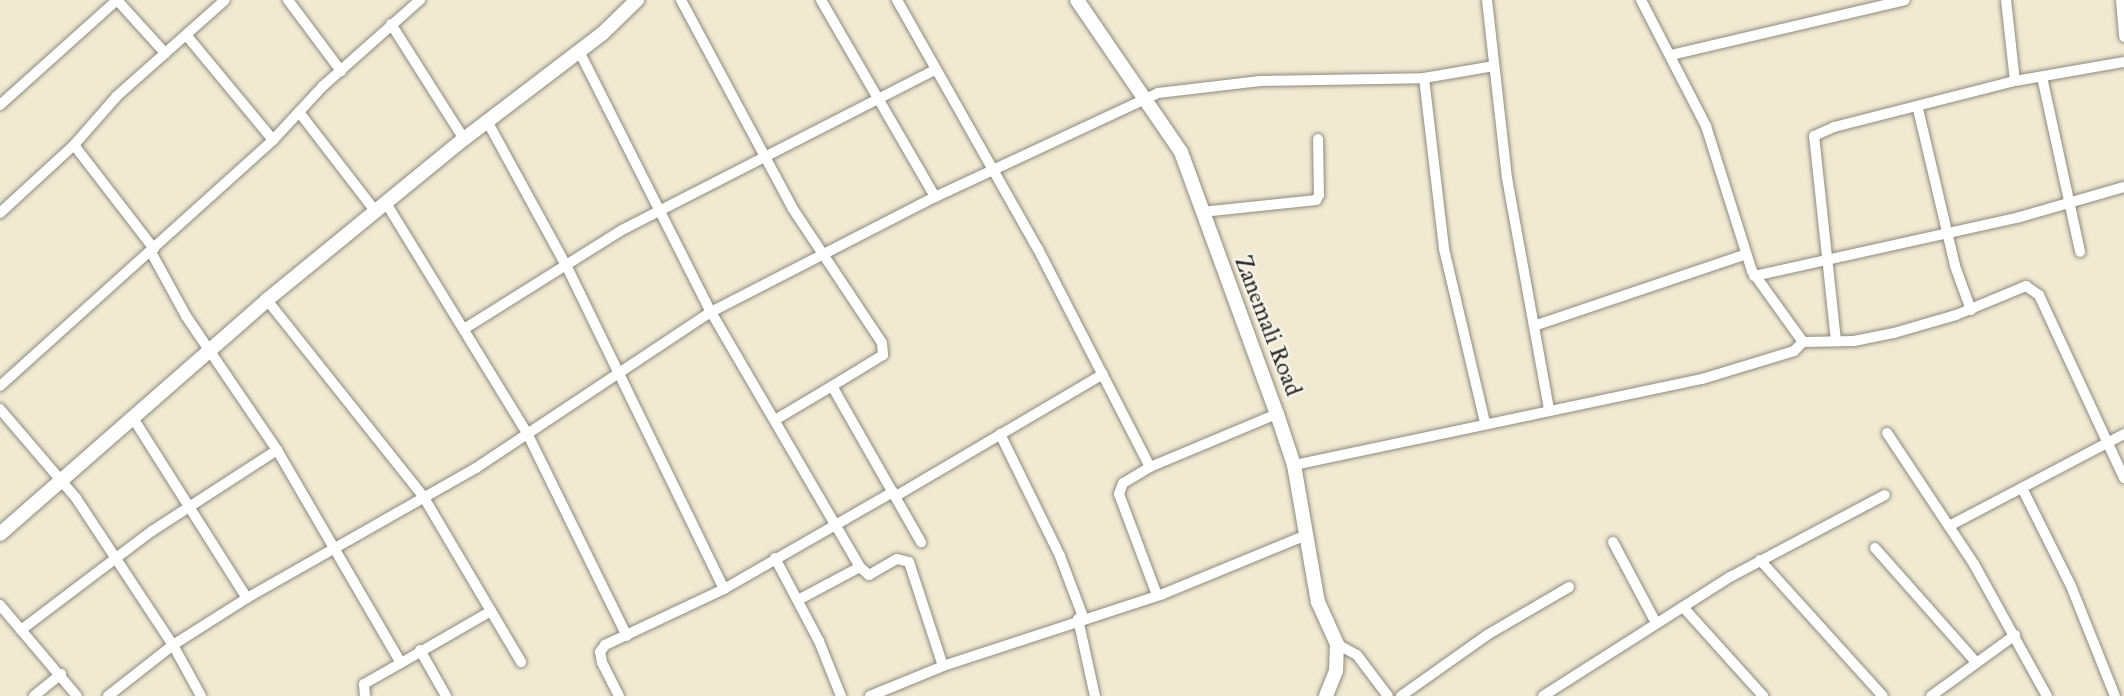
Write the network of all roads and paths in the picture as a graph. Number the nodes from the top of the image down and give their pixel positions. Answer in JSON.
{"nodes":[{"id":1,"x":117,"y":0,"type":"edge"},
{"id":2,"x":225,"y":0,"type":"edge"},
{"id":3,"x":288,"y":0,"type":"edge"},
{"id":4,"x":420,"y":0,"type":"edge"},
{"id":5,"x":637,"y":0,"type":"edge"},
{"id":6,"x":681,"y":0,"type":"edge"},
{"id":7,"x":821,"y":0,"type":"edge"},
{"id":8,"x":897,"y":0,"type":"edge"},
{"id":9,"x":1077,"y":0,"type":"edge"},
{"id":10,"x":1486,"y":0,"type":"edge"},
{"id":11,"x":1640,"y":0,"type":"edge"},
{"id":12,"x":1905,"y":0,"type":"edge"},
{"id":13,"x":2006,"y":0,"type":"edge"},
{"id":14,"x":2121,"y":0,"type":"edge"},
{"id":15,"x":391,"y":24,"type":"junction"},
{"id":16,"x":187,"y":36,"type":"junction"},
{"id":17,"x":2124,"y":37,"type":"edge"},
{"id":18,"x":579,"y":51,"type":"junction"},
{"id":19,"x":165,"y":54,"type":"junction"},
{"id":20,"x":1671,"y":55,"type":"junction"},
{"id":21,"x":2124,"y":62,"type":"edge"},
{"id":22,"x":1494,"y":66,"type":"junction"},
{"id":23,"x":341,"y":71,"type":"junction"},
{"id":24,"x":935,"y":71,"type":"junction"},
{"id":25,"x":2042,"y":77,"type":"junction"},
{"id":26,"x":1424,"y":78,"type":"junction"},
{"id":27,"x":2015,"y":82,"type":"junction"},
{"id":28,"x":1149,"y":100,"type":"junction"},
{"id":29,"x":877,"y":101,"type":"junction"},
{"id":30,"x":0,"y":105,"type":"edge"},
{"id":31,"x":1918,"y":109,"type":"junction"},
{"id":32,"x":299,"y":111,"type":"junction"},
{"id":33,"x":487,"y":121,"type":"junction"},
{"id":34,"x":464,"y":139,"type":"junction"},
{"id":35,"x":1318,"y":139,"type":"dead end"},
{"id":36,"x":273,"y":140,"type":"junction"},
{"id":37,"x":74,"y":145,"type":"junction"},
{"id":38,"x":764,"y":158,"type":"junction"},
{"id":39,"x":993,"y":171,"type":"junction"},
{"id":40,"x":2124,"y":187,"type":"edge"},
{"id":41,"x":935,"y":197,"type":"junction"},
{"id":42,"x":2069,"y":205,"type":"junction"},
{"id":43,"x":381,"y":208,"type":"junction"},
{"id":44,"x":658,"y":211,"type":"junction"},
{"id":45,"x":1202,"y":212,"type":"junction"},
{"id":46,"x":0,"y":213,"type":"edge"},
{"id":47,"x":1946,"y":232,"type":"junction"},
{"id":48,"x":153,"y":250,"type":"junction"},
{"id":49,"x":822,"y":252,"type":"junction"},
{"id":50,"x":2080,"y":252,"type":"dead end"},
{"id":51,"x":1744,"y":254,"type":"junction"},
{"id":52,"x":1826,"y":258,"type":"junction"},
{"id":53,"x":566,"y":265,"type":"junction"},
{"id":54,"x":1754,"y":276,"type":"junction"},
{"id":55,"x":267,"y":300,"type":"junction"},
{"id":56,"x":1971,"y":310,"type":"junction"},
{"id":57,"x":711,"y":312,"type":"junction"},
{"id":58,"x":1534,"y":326,"type":"junction"},
{"id":59,"x":464,"y":329,"type":"junction"},
{"id":60,"x":1836,"y":341,"type":"junction"},
{"id":61,"x":1803,"y":342,"type":"junction"},
{"id":62,"x":210,"y":348,"type":"junction"},
{"id":63,"x":615,"y":372,"type":"junction"},
{"id":64,"x":1103,"y":374,"type":"junction"},
{"id":65,"x":0,"y":386,"type":"edge"},
{"id":66,"x":832,"y":386,"type":"junction"},
{"id":67,"x":0,"y":409,"type":"edge"},
{"id":68,"x":1549,"y":410,"type":"junction"},
{"id":69,"x":1277,"y":414,"type":"junction"},
{"id":70,"x":132,"y":418,"type":"junction"},
{"id":71,"x":775,"y":420,"type":"junction"},
{"id":72,"x":1485,"y":422,"type":"junction"},
{"id":73,"x":527,"y":433,"type":"junction"},
{"id":74,"x":1887,"y":433,"type":"dead end"},
{"id":75,"x":1000,"y":434,"type":"junction"},
{"id":76,"x":2124,"y":434,"type":"edge"},
{"id":77,"x":2105,"y":443,"type":"junction"},
{"id":78,"x":277,"y":450,"type":"junction"},
{"id":79,"x":1294,"y":466,"type":"junction"},
{"id":80,"x":1150,"y":467,"type":"junction"},
{"id":81,"x":2124,"y":478,"type":"edge"},
{"id":82,"x":62,"y":480,"type":"junction"},
{"id":83,"x":2023,"y":490,"type":"junction"},
{"id":84,"x":894,"y":494,"type":"junction"},
{"id":85,"x":1885,"y":495,"type":"dead end"},
{"id":86,"x":423,"y":496,"type":"junction"},
{"id":87,"x":188,"y":506,"type":"junction"},
{"id":88,"x":835,"y":526,"type":"junction"},
{"id":89,"x":1949,"y":526,"type":"junction"},
{"id":90,"x":0,"y":534,"type":"edge"},
{"id":91,"x":1306,"y":535,"type":"junction"},
{"id":92,"x":921,"y":542,"type":"dead end"},
{"id":93,"x":1613,"y":542,"type":"dead end"},
{"id":94,"x":334,"y":546,"type":"junction"},
{"id":95,"x":1875,"y":548,"type":"dead end"},
{"id":96,"x":775,"y":558,"type":"junction"},
{"id":97,"x":114,"y":560,"type":"junction"},
{"id":98,"x":1760,"y":560,"type":"junction"},
{"id":99,"x":860,"y":567,"type":"junction"},
{"id":100,"x":1569,"y":587,"type":"dead end"},
{"id":101,"x":724,"y":589,"type":"junction"},
{"id":102,"x":1157,"y":595,"type":"junction"},
{"id":103,"x":247,"y":598,"type":"junction"},
{"id":104,"x":797,"y":600,"type":"junction"},
{"id":105,"x":0,"y":605,"type":"edge"},
{"id":106,"x":1684,"y":607,"type":"junction"},
{"id":107,"x":491,"y":611,"type":"junction"},
{"id":108,"x":1080,"y":618,"type":"junction"},
{"id":109,"x":1656,"y":624,"type":"junction"},
{"id":110,"x":21,"y":630,"type":"junction"},
{"id":111,"x":2015,"y":635,"type":"junction"},
{"id":112,"x":627,"y":636,"type":"junction"},
{"id":113,"x":1337,"y":644,"type":"junction"},
{"id":114,"x":173,"y":645,"type":"junction"},
{"id":115,"x":420,"y":650,"type":"junction"},
{"id":116,"x":521,"y":662,"type":"dead end"},
{"id":117,"x":1976,"y":662,"type":"junction"},
{"id":118,"x":401,"y":663,"type":"junction"},
{"id":119,"x":943,"y":666,"type":"junction"},
{"id":120,"x":61,"y":674,"type":"junction"},
{"id":121,"x":2120,"y":695,"type":"edge"},
{"id":122,"x":34,"y":696,"type":"edge"},
{"id":123,"x":77,"y":696,"type":"edge"},
{"id":124,"x":108,"y":696,"type":"edge"},
{"id":125,"x":201,"y":696,"type":"edge"},
{"id":126,"x":365,"y":696,"type":"edge"},
{"id":127,"x":446,"y":696,"type":"edge"},
{"id":128,"x":619,"y":696,"type":"edge"},
{"id":129,"x":841,"y":696,"type":"edge"},
{"id":130,"x":870,"y":696,"type":"edge"},
{"id":131,"x":1095,"y":696,"type":"edge"},
{"id":132,"x":1326,"y":696,"type":"edge"},
{"id":133,"x":1388,"y":696,"type":"edge"},
{"id":134,"x":1401,"y":696,"type":"edge"},
{"id":135,"x":1543,"y":696,"type":"edge"},
{"id":136,"x":1763,"y":696,"type":"edge"},
{"id":137,"x":1883,"y":696,"type":"edge"},
{"id":138,"x":1931,"y":696,"type":"edge"},
{"id":139,"x":2047,"y":696,"type":"edge"}],
"edges":[{"from":1,"to":19,"type":"street"},
{"from":1,"to":30,"type":"street"},
{"from":2,"to":16,"type":"street"},
{"from":3,"to":23,"type":"street"},
{"from":4,"to":15,"type":"street"},
{"from":5,"to":18,"type":"street"},
{"from":6,"to":38,"type":"street"},
{"from":7,"to":29,"type":"street"},
{"from":8,"to":24,"type":"street"},
{"from":9,"to":28,"type":"street","name":"Zanemali Road"},
{"from":10,"to":22,"type":"street"},
{"from":11,"to":20,"type":"street"},
{"from":12,"to":20,"type":"street"},
{"from":13,"to":27,"type":"street"},
{"from":14,"to":17,"type":"street"},
{"from":15,"to":23,"type":"street"},
{"from":15,"to":34,"type":"street"},
{"from":16,"to":19,"type":"street"},
{"from":16,"to":36,"type":"street"},
{"from":18,"to":33,"type":"street"},
{"from":18,"to":44,"type":"street"},
{"from":19,"to":37,"type":"street"},
{"from":20,"to":51,"type":"street"},
{"from":21,"to":25,"type":"street"},
{"from":22,"to":26,"type":"street"},
{"from":22,"to":58,"type":"street"},
{"from":23,"to":32,"type":"street"},
{"from":24,"to":29,"type":"street"},
{"from":24,"to":39,"type":"street"},
{"from":25,"to":27,"type":"street"},
{"from":25,"to":42,"type":"street"},
{"from":26,"to":28,"type":"street"},
{"from":26,"to":72,"type":"street"},
{"from":27,"to":31,"type":"street"},
{"from":28,"to":39,"type":"street"},
{"from":28,"to":45,"type":"street","name":"Zanemali Road"},
{"from":29,"to":38,"type":"street"},
{"from":29,"to":41,"type":"street"},
{"from":31,"to":47,"type":"street"},
{"from":31,"to":52,"type":"street"},
{"from":32,"to":36,"type":"street"},
{"from":32,"to":43,"type":"street"},
{"from":33,"to":34,"type":"street"},
{"from":33,"to":53,"type":"street"},
{"from":34,"to":43,"type":"street"},
{"from":35,"to":45,"type":"street"},
{"from":36,"to":48,"type":"street"},
{"from":37,"to":46,"type":"street"},
{"from":37,"to":48,"type":"street"},
{"from":38,"to":44,"type":"street"},
{"from":38,"to":49,"type":"street"},
{"from":39,"to":41,"type":"street"},
{"from":39,"to":64,"type":"street"},
{"from":40,"to":42,"type":"street"},
{"from":41,"to":49,"type":"street"},
{"from":42,"to":47,"type":"street"},
{"from":42,"to":50,"type":"street"},
{"from":43,"to":55,"type":"street"},
{"from":43,"to":59,"type":"street"},
{"from":44,"to":53,"type":"street"},
{"from":44,"to":57,"type":"street"},
{"from":45,"to":69,"type":"street","name":"Zanemali Road"},
{"from":47,"to":52,"type":"street"},
{"from":47,"to":56,"type":"street"},
{"from":48,"to":62,"type":"street"},
{"from":48,"to":65,"type":"street"},
{"from":49,"to":57,"type":"street"},
{"from":49,"to":66,"type":"street"},
{"from":51,"to":54,"type":"street"},
{"from":51,"to":58,"type":"street"},
{"from":52,"to":54,"type":"street"},
{"from":52,"to":60,"type":"street"},
{"from":53,"to":59,"type":"street"},
{"from":53,"to":63,"type":"street"},
{"from":54,"to":61,"type":"street"},
{"from":55,"to":62,"type":"street"},
{"from":55,"to":86,"type":"street"},
{"from":56,"to":60,"type":"street"},
{"from":56,"to":77,"type":"street"},
{"from":57,"to":63,"type":"street"},
{"from":57,"to":71,"type":"street"},
{"from":58,"to":68,"type":"street"},
{"from":59,"to":73,"type":"street"},
{"from":60,"to":61,"type":"street"},
{"from":61,"to":68,"type":"street"},
{"from":62,"to":70,"type":"street"},
{"from":62,"to":78,"type":"street"},
{"from":63,"to":73,"type":"street"},
{"from":63,"to":101,"type":"street"},
{"from":64,"to":75,"type":"street"},
{"from":64,"to":80,"type":"street"},
{"from":66,"to":71,"type":"street"},
{"from":66,"to":84,"type":"street"},
{"from":67,"to":82,"type":"street"},
{"from":68,"to":72,"type":"street"},
{"from":69,"to":79,"type":"street","name":"Zanemali Road"},
{"from":69,"to":80,"type":"street"},
{"from":70,"to":82,"type":"street"},
{"from":70,"to":87,"type":"street"},
{"from":71,"to":88,"type":"street"},
{"from":72,"to":79,"type":"street"},
{"from":73,"to":86,"type":"street"},
{"from":73,"to":112,"type":"street"},
{"from":74,"to":89,"type":"street"},
{"from":75,"to":84,"type":"street"},
{"from":75,"to":108,"type":"street"},
{"from":76,"to":77,"type":"street"},
{"from":77,"to":81,"type":"street"},
{"from":77,"to":83,"type":"street"},
{"from":78,"to":87,"type":"street"},
{"from":78,"to":94,"type":"street"},
{"from":79,"to":91,"type":"street","name":"Zanemali Road"},
{"from":80,"to":102,"type":"street"},
{"from":82,"to":90,"type":"street"},
{"from":82,"to":97,"type":"street"},
{"from":83,"to":89,"type":"street"},
{"from":83,"to":121,"type":"street"},
{"from":84,"to":88,"type":"street"},
{"from":84,"to":92,"type":"street"},
{"from":85,"to":98,"type":"street"},
{"from":86,"to":94,"type":"street"},
{"from":86,"to":107,"type":"street"},
{"from":87,"to":97,"type":"street"},
{"from":87,"to":103,"type":"street"},
{"from":88,"to":96,"type":"street"},
{"from":88,"to":99,"type":"street"},
{"from":89,"to":111,"type":"street"},
{"from":91,"to":102,"type":"street"},
{"from":91,"to":113,"type":"street","name":"Zanemali Road"},
{"from":93,"to":109,"type":"street"},
{"from":94,"to":103,"type":"street"},
{"from":94,"to":118,"type":"street"},
{"from":95,"to":117,"type":"street"},
{"from":96,"to":101,"type":"street"},
{"from":96,"to":104,"type":"street"},
{"from":97,"to":110,"type":"street"},
{"from":97,"to":114,"type":"street"},
{"from":98,"to":106,"type":"street"},
{"from":98,"to":137,"type":"street"},
{"from":99,"to":104,"type":"street"},
{"from":99,"to":119,"type":"street"},
{"from":100,"to":134,"type":"street"},
{"from":101,"to":112,"type":"street"},
{"from":102,"to":108,"type":"street"},
{"from":103,"to":114,"type":"street"},
{"from":104,"to":129,"type":"street"},
{"from":105,"to":110,"type":"street"},
{"from":106,"to":109,"type":"street"},
{"from":106,"to":136,"type":"street"},
{"from":107,"to":115,"type":"street"},
{"from":107,"to":116,"type":"street"},
{"from":108,"to":119,"type":"street"},
{"from":108,"to":131,"type":"street"},
{"from":109,"to":135,"type":"street"},
{"from":110,"to":120,"type":"street"},
{"from":111,"to":117,"type":"street"},
{"from":111,"to":139,"type":"street"},
{"from":112,"to":128,"type":"street"},
{"from":113,"to":132,"type":"street"},
{"from":113,"to":133,"type":"street"},
{"from":114,"to":124,"type":"street"},
{"from":114,"to":125,"type":"street"},
{"from":115,"to":118,"type":"street"},
{"from":115,"to":127,"type":"street"},
{"from":117,"to":138,"type":"street"},
{"from":118,"to":126,"type":"street"},
{"from":119,"to":130,"type":"street"},
{"from":120,"to":122,"type":"street"},
{"from":120,"to":123,"type":"street"}]}
